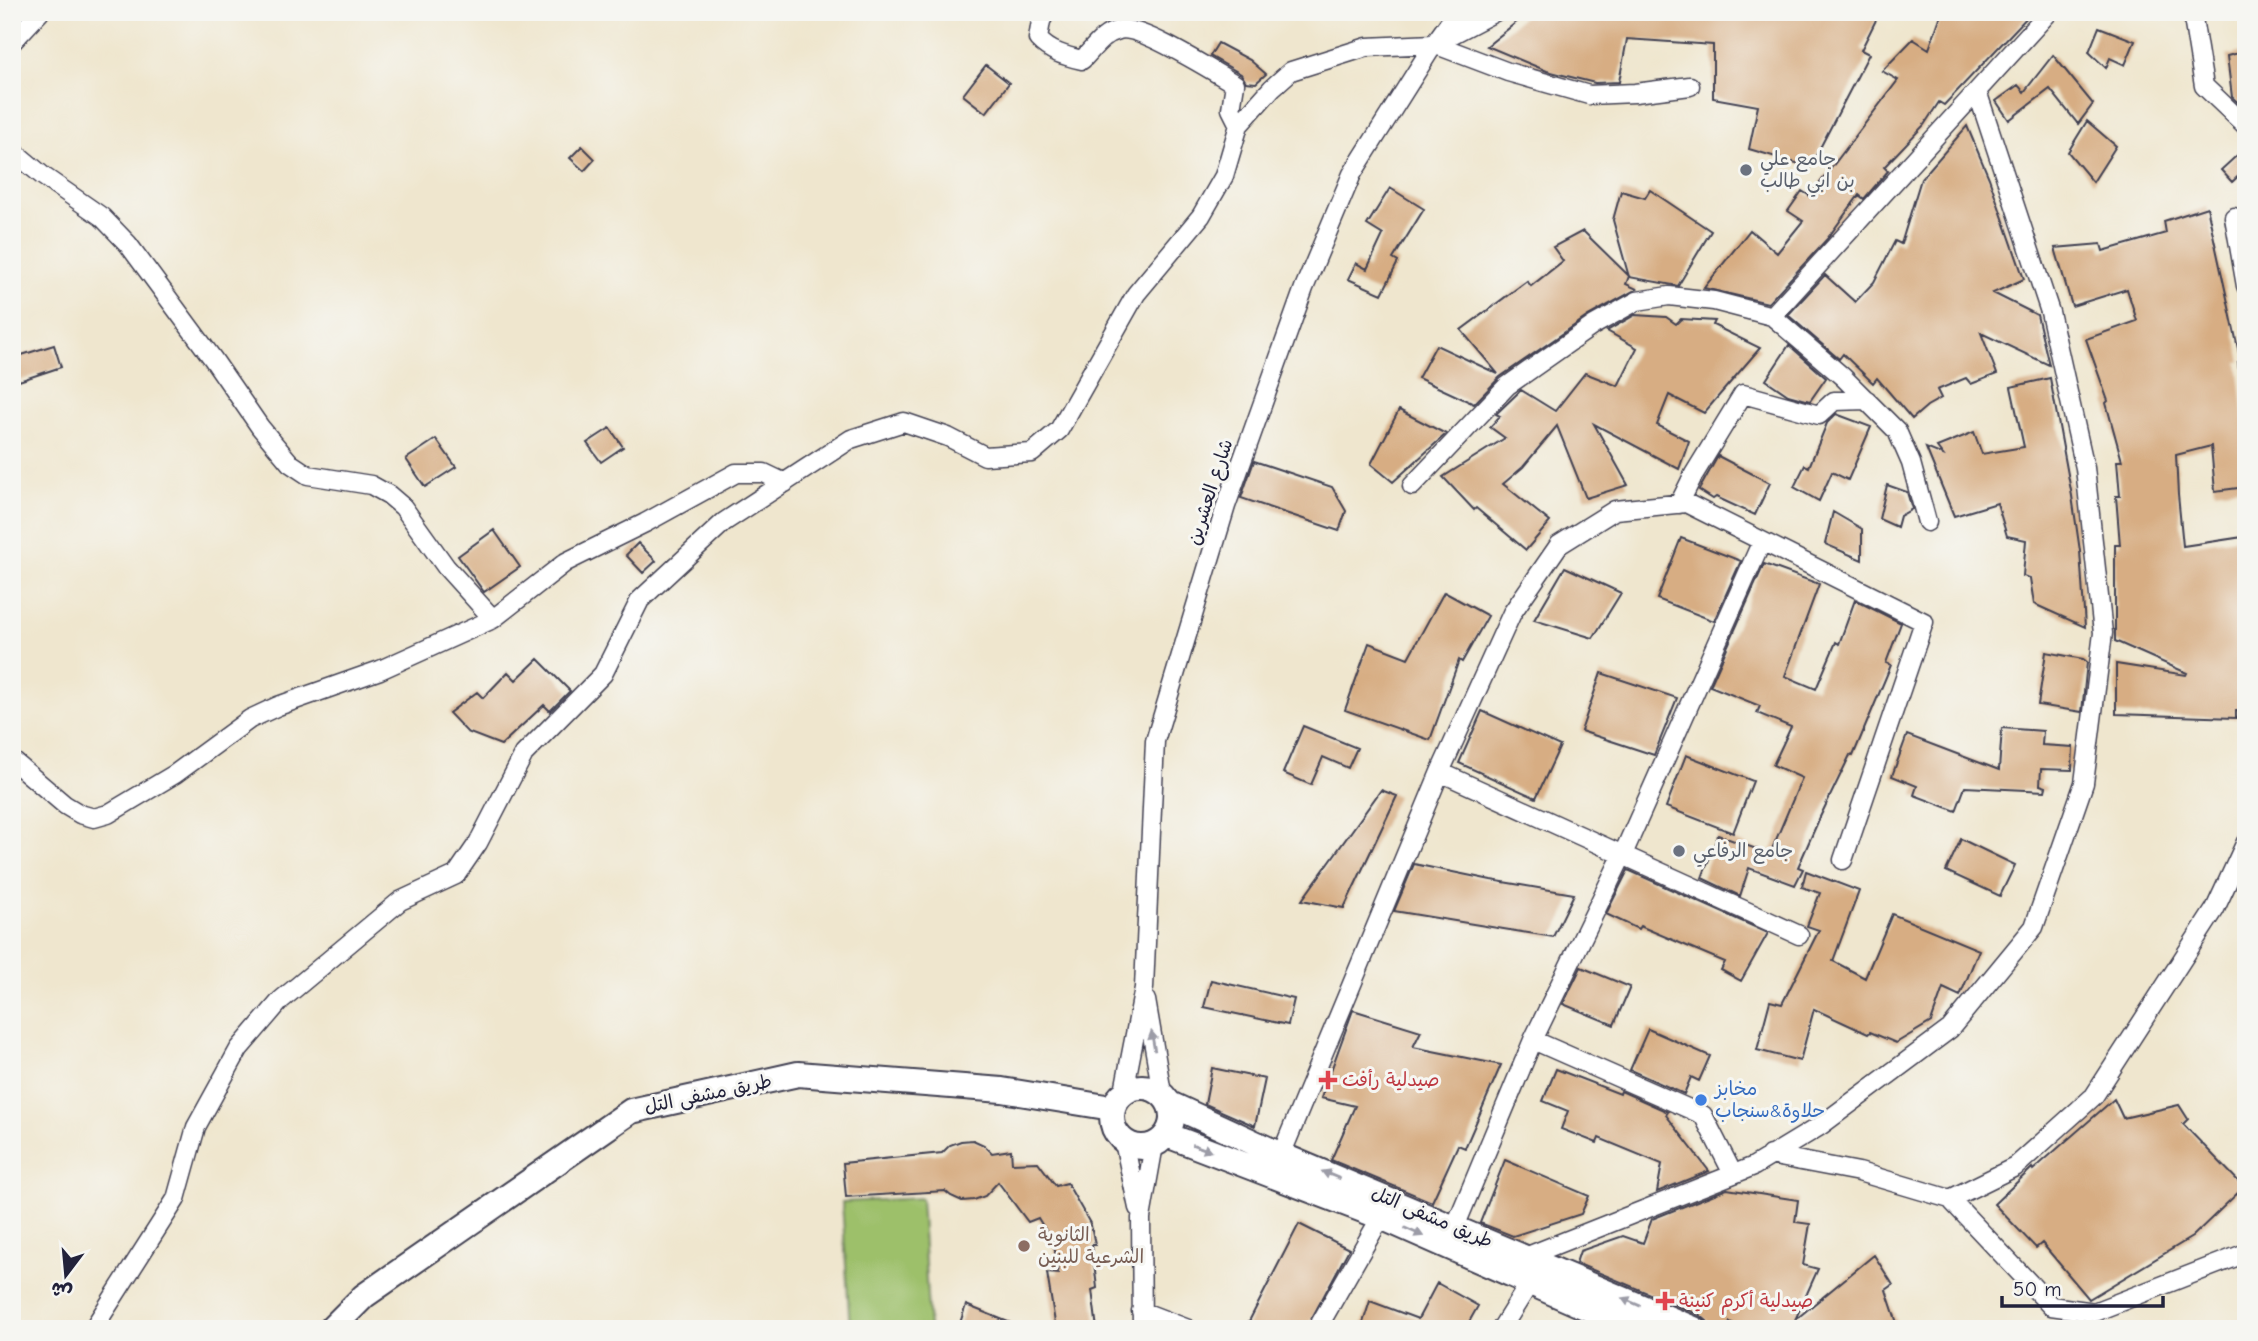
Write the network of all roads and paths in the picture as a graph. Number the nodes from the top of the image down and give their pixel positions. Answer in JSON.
{"nodes":[{"id":1,"x":40,"y":12,"type":"edge"},
{"id":2,"x":1046,"y":12,"type":"edge"},
{"id":3,"x":1457,"y":12,"type":"edge"},
{"id":4,"x":1494,"y":12,"type":"edge"},
{"id":5,"x":2049,"y":12,"type":"edge"},
{"id":6,"x":2192,"y":12,"type":"edge"},
{"id":7,"x":12,"y":43,"type":"edge"},
{"id":8,"x":1434,"y":44,"type":"junction"},
{"id":9,"x":1690,"y":86,"type":"dead end"},
{"id":10,"x":1977,"y":91,"type":"junction"},
{"id":11,"x":1239,"y":125,"type":"junction"},
{"id":12,"x":2246,"y":126,"type":"edge"},
{"id":13,"x":12,"y":150,"type":"edge"},
{"id":14,"x":2234,"y":217,"type":"dead end"},
{"id":15,"x":2246,"y":286,"type":"edge"},
{"id":16,"x":1772,"y":316,"type":"junction"},
{"id":17,"x":1867,"y":400,"type":"junction"},
{"id":18,"x":785,"y":483,"type":"junction"},
{"id":19,"x":1412,"y":486,"type":"dead end"},
{"id":20,"x":1679,"y":504,"type":"junction"},
{"id":21,"x":1927,"y":522,"type":"dead end"},
{"id":22,"x":1762,"y":541,"type":"junction"},
{"id":23,"x":492,"y":620,"type":"junction"},
{"id":24,"x":12,"y":760,"type":"edge"},
{"id":25,"x":1440,"y":772,"type":"junction"},
{"id":26,"x":2246,"y":842,"type":"edge"},
{"id":27,"x":1623,"y":854,"type":"junction"},
{"id":28,"x":1843,"y":860,"type":"dead end"},
{"id":29,"x":1799,"y":934,"type":"dead end"},
{"id":30,"x":1144,"y":988,"type":"junction"},
{"id":31,"x":1533,"y":1040,"type":"junction"},
{"id":32,"x":1166,"y":1099,"type":"junction"},
{"id":33,"x":1118,"y":1100,"type":"junction"},
{"id":34,"x":1160,"y":1140,"type":"junction"},
{"id":35,"x":1124,"y":1142,"type":"junction"},
{"id":36,"x":1281,"y":1154,"type":"junction"},
{"id":37,"x":1770,"y":1155,"type":"junction"},
{"id":38,"x":1733,"y":1174,"type":"junction"},
{"id":39,"x":1950,"y":1199,"type":"junction"},
{"id":40,"x":1381,"y":1217,"type":"junction"},
{"id":41,"x":1140,"y":1219,"type":"junction"},
{"id":42,"x":1455,"y":1227,"type":"junction"},
{"id":43,"x":2246,"y":1253,"type":"edge"},
{"id":44,"x":1525,"y":1257,"type":"junction"},
{"id":45,"x":1529,"y":1284,"type":"junction"},
{"id":46,"x":1142,"y":1320,"type":"edge"},
{"id":47,"x":93,"y":1329,"type":"edge"},
{"id":48,"x":331,"y":1329,"type":"edge"},
{"id":49,"x":1188,"y":1329,"type":"edge"},
{"id":50,"x":1317,"y":1329,"type":"edge"},
{"id":51,"x":1501,"y":1329,"type":"edge"},
{"id":52,"x":1635,"y":1329,"type":"edge"},
{"id":53,"x":1694,"y":1329,"type":"edge"}],
"edges":[{"from":1,"to":7,"type":"street"},
{"from":2,"to":11,"type":"street"},
{"from":3,"to":8,"type":"street","name":"شارع العشرين"},
{"from":4,"to":8,"type":"street"},
{"from":5,"to":10,"type":"street"},
{"from":6,"to":12,"type":"street"},
{"from":8,"to":9,"type":"street"},
{"from":8,"to":11,"type":"street"},
{"from":8,"to":30,"type":"street","name":"شارع العشرين"},
{"from":10,"to":16,"type":"street"},
{"from":10,"to":37,"type":"street"},
{"from":11,"to":18,"type":"street"},
{"from":13,"to":23,"type":"street"},
{"from":14,"to":15,"type":"street"},
{"from":16,"to":17,"type":"street"},
{"from":16,"to":19,"type":"street"},
{"from":17,"to":20,"type":"street"},
{"from":17,"to":21,"type":"street"},
{"from":18,"to":23,"type":"street"},
{"from":18,"to":47,"type":"street"},
{"from":20,"to":22,"type":"street"},
{"from":20,"to":25,"type":"street"},
{"from":22,"to":27,"type":"street"},
{"from":22,"to":28,"type":"street"},
{"from":23,"to":24,"type":"street"},
{"from":25,"to":27,"type":"street"},
{"from":25,"to":36,"type":"street"},
{"from":26,"to":39,"type":"street"},
{"from":27,"to":29,"type":"street"},
{"from":27,"to":31,"type":"street"},
{"from":32,"to":30,"type":"street","one_way":true},
{"from":30,"to":33,"type":"street"},
{"from":31,"to":38,"type":"street"},
{"from":31,"to":42,"type":"street"},
{"from":32,"to":33,"type":"street"},
{"from":32,"to":34,"type":"street"},
{"from":32,"to":36,"type":"street","name":"طريق مشفى التل"},
{"from":33,"to":35,"type":"street"},
{"from":33,"to":48,"type":"street","name":"طريق مشفى التل"},
{"from":34,"to":35,"type":"street"},
{"from":34,"to":40,"type":"street","name":"طريق مشفى التل","one_way":true},
{"from":34,"to":41,"type":"street"},
{"from":35,"to":41,"type":"street"},
{"from":42,"to":36,"type":"street","name":"طريق مشفى التل","one_way":true},
{"from":37,"to":38,"type":"street"},
{"from":37,"to":39,"type":"street"},
{"from":38,"to":44,"type":"street"},
{"from":39,"to":43,"type":"street"},
{"from":40,"to":45,"type":"street","name":"طريق مشفى التل","one_way":true},
{"from":40,"to":50,"type":"street"},
{"from":41,"to":46,"type":"street"},
{"from":42,"to":44,"type":"street","name":"طريق مشفى التل"},
{"from":53,"to":44,"type":"street","name":"طريق مشفى التل","one_way":true},
{"from":45,"to":51,"type":"street"},
{"from":45,"to":52,"type":"street","name":"طريق مشفى التل"},
{"from":46,"to":49,"type":"street"}]}
